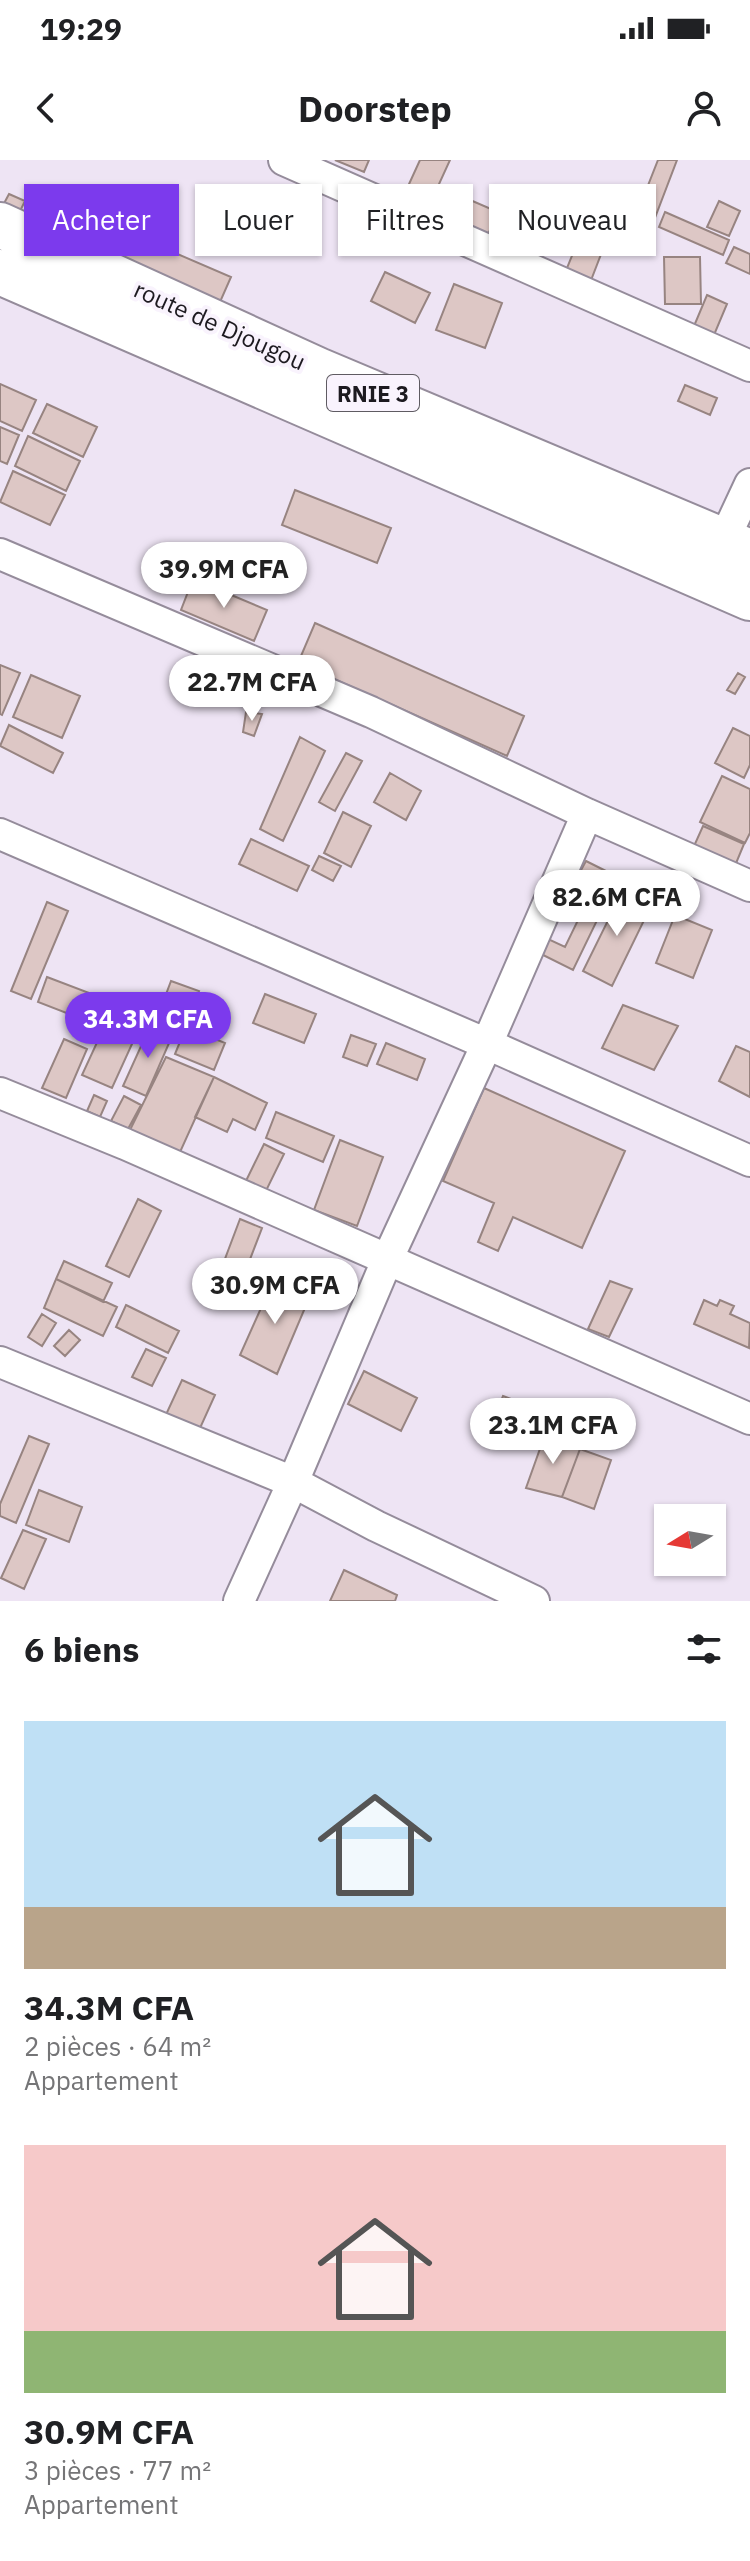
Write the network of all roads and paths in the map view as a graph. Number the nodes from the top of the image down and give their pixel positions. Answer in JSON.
{"nodes":[{"id":1,"x":284,"y":160,"type":"edge"},
{"id":2,"x":0,"y":225,"type":"edge"},
{"id":3,"x":0,"y":272,"type":"edge"},
{"id":4,"x":750,"y":366,"type":"edge"},
{"id":5,"x":750,"y":484,"type":"edge"},
{"id":6,"x":736,"y":546,"type":"edge"},
{"id":7,"x":0,"y":554,"type":"edge"},
{"id":8,"x":707,"y":580,"type":"junction"},
{"id":9,"x":750,"y":598,"type":"edge"},
{"id":10,"x":587,"y":814,"type":"junction"},
{"id":11,"x":0,"y":834,"type":"edge"},
{"id":12,"x":750,"y":886,"type":"edge"},
{"id":13,"x":487,"y":1044,"type":"junction"},
{"id":14,"x":0,"y":1093,"type":"edge"},
{"id":15,"x":750,"y":1161,"type":"edge"},
{"id":16,"x":388,"y":1258,"type":"junction"},
{"id":17,"x":0,"y":1362,"type":"edge"},
{"id":18,"x":750,"y":1419,"type":"edge"},
{"id":19,"x":293,"y":1482,"type":"junction"},
{"id":20,"x":239,"y":1601,"type":"edge"},
{"id":21,"x":534,"y":1601,"type":"edge"}],
"edges":[{"from":1,"to":4,"type":"street"},
{"from":2,"to":6,"type":"highway","name":"route de Djougou","number":"RNIE 3"},
{"from":3,"to":8,"type":"highway","name":"route de Djougou","number":"RNIE 3"},
{"from":5,"to":6,"type":"street"},
{"from":6,"to":8,"type":"street"},
{"from":7,"to":10,"type":"street"},
{"from":8,"to":9,"type":"highway","name":"route de Djougou","number":"RNIE 3"},
{"from":10,"to":12,"type":"street"},
{"from":10,"to":13,"type":"street"},
{"from":11,"to":13,"type":"street"},
{"from":13,"to":15,"type":"street"},
{"from":13,"to":16,"type":"street"},
{"from":14,"to":16,"type":"street"},
{"from":16,"to":18,"type":"street"},
{"from":16,"to":19,"type":"street"},
{"from":17,"to":19,"type":"street"},
{"from":19,"to":20,"type":"street"},
{"from":19,"to":21,"type":"street"}]}
